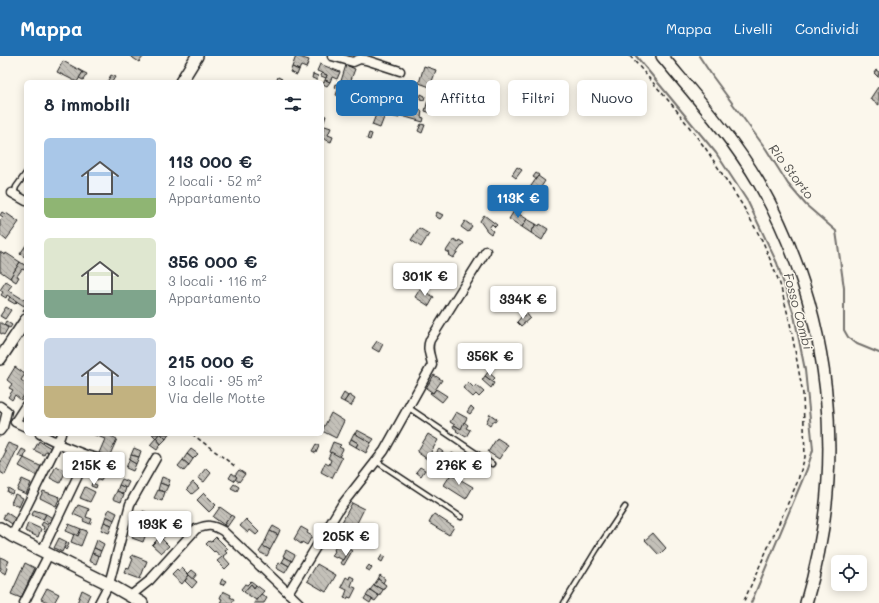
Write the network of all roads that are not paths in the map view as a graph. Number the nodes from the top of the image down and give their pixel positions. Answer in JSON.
{"nodes":[{"id":1,"x":197,"y":56,"type":"edge"},
{"id":2,"x":332,"y":56,"type":"edge"},
{"id":3,"x":662,"y":56,"type":"edge"},
{"id":4,"x":400,"y":71,"type":"dead end"},
{"id":5,"x":182,"y":80,"type":"edge"},
{"id":6,"x":24,"y":176,"type":"edge"},
{"id":7,"x":13,"y":193,"type":"joint"},
{"id":8,"x":24,"y":200,"type":"edge"},
{"id":9,"x":486,"y":251,"type":"dead end"},
{"id":10,"x":24,"y":323,"type":"edge"},
{"id":11,"x":0,"y":359,"type":"edge"},
{"id":12,"x":0,"y":406,"type":"edge"},
{"id":13,"x":24,"y":408,"type":"edge"},
{"id":14,"x":409,"y":408,"type":"junction"},
{"id":15,"x":2,"y":419,"type":"edge"},
{"id":16,"x":24,"y":426,"type":"edge"},
{"id":17,"x":0,"y":431,"type":"edge"},
{"id":18,"x":44,"y":436,"type":"edge"},
{"id":19,"x":60,"y":436,"type":"edge"},
{"id":20,"x":86,"y":455,"type":"junction"},
{"id":21,"x":156,"y":458,"type":"dead end"},
{"id":22,"x":109,"y":461,"type":"dead end"},
{"id":23,"x":376,"y":461,"type":"junction"},
{"id":24,"x":492,"y":464,"type":"dead end"},
{"id":25,"x":625,"y":508,"type":"dead end"},
{"id":26,"x":461,"y":517,"type":"dead end"},
{"id":27,"x":0,"y":528,"type":"edge"},
{"id":28,"x":12,"y":536,"type":"junction"},
{"id":29,"x":45,"y":552,"type":"junction"},
{"id":30,"x":109,"y":584,"type":"junction"},
{"id":31,"x":288,"y":593,"type":"junction"},
{"id":32,"x":132,"y":597,"type":"junction"},
{"id":33,"x":24,"y":603,"type":"edge"},
{"id":34,"x":100,"y":603,"type":"edge"},
{"id":35,"x":142,"y":603,"type":"edge"},
{"id":36,"x":299,"y":603,"type":"edge"},
{"id":37,"x":564,"y":603,"type":"edge"},
{"id":38,"x":806,"y":603,"type":"edge"}],
"edges":[{"from":1,"to":5,"type":"main road"},
{"from":2,"to":4,"type":"street"},
{"from":3,"to":38,"type":"main road"},
{"from":6,"to":7,"type":"lane"},
{"from":7,"to":8,"type":"street"},
{"from":9,"to":14,"type":"street"},
{"from":10,"to":11,"type":"main road"},
{"from":12,"to":15,"type":"street"},
{"from":13,"to":16,"type":"street"},
{"from":14,"to":23,"type":"street"},
{"from":14,"to":24,"type":"lane"},
{"from":15,"to":17,"type":"street"},
{"from":18,"to":19,"type":"street"},
{"from":20,"to":22,"type":"street"},
{"from":20,"to":28,"type":"street"},
{"from":20,"to":29,"type":"street"},
{"from":21,"to":30,"type":"street"},
{"from":23,"to":26,"type":"lane"},
{"from":23,"to":31,"type":"street"},
{"from":25,"to":37,"type":"lane"},
{"from":27,"to":28,"type":"main road"},
{"from":28,"to":29,"type":"main road"},
{"from":29,"to":30,"type":"main road"},
{"from":29,"to":33,"type":"street"},
{"from":30,"to":32,"type":"main road"},
{"from":30,"to":34,"type":"street"},
{"from":31,"to":32,"type":"street"},
{"from":31,"to":36,"type":"street"},
{"from":32,"to":35,"type":"main road"}]}
